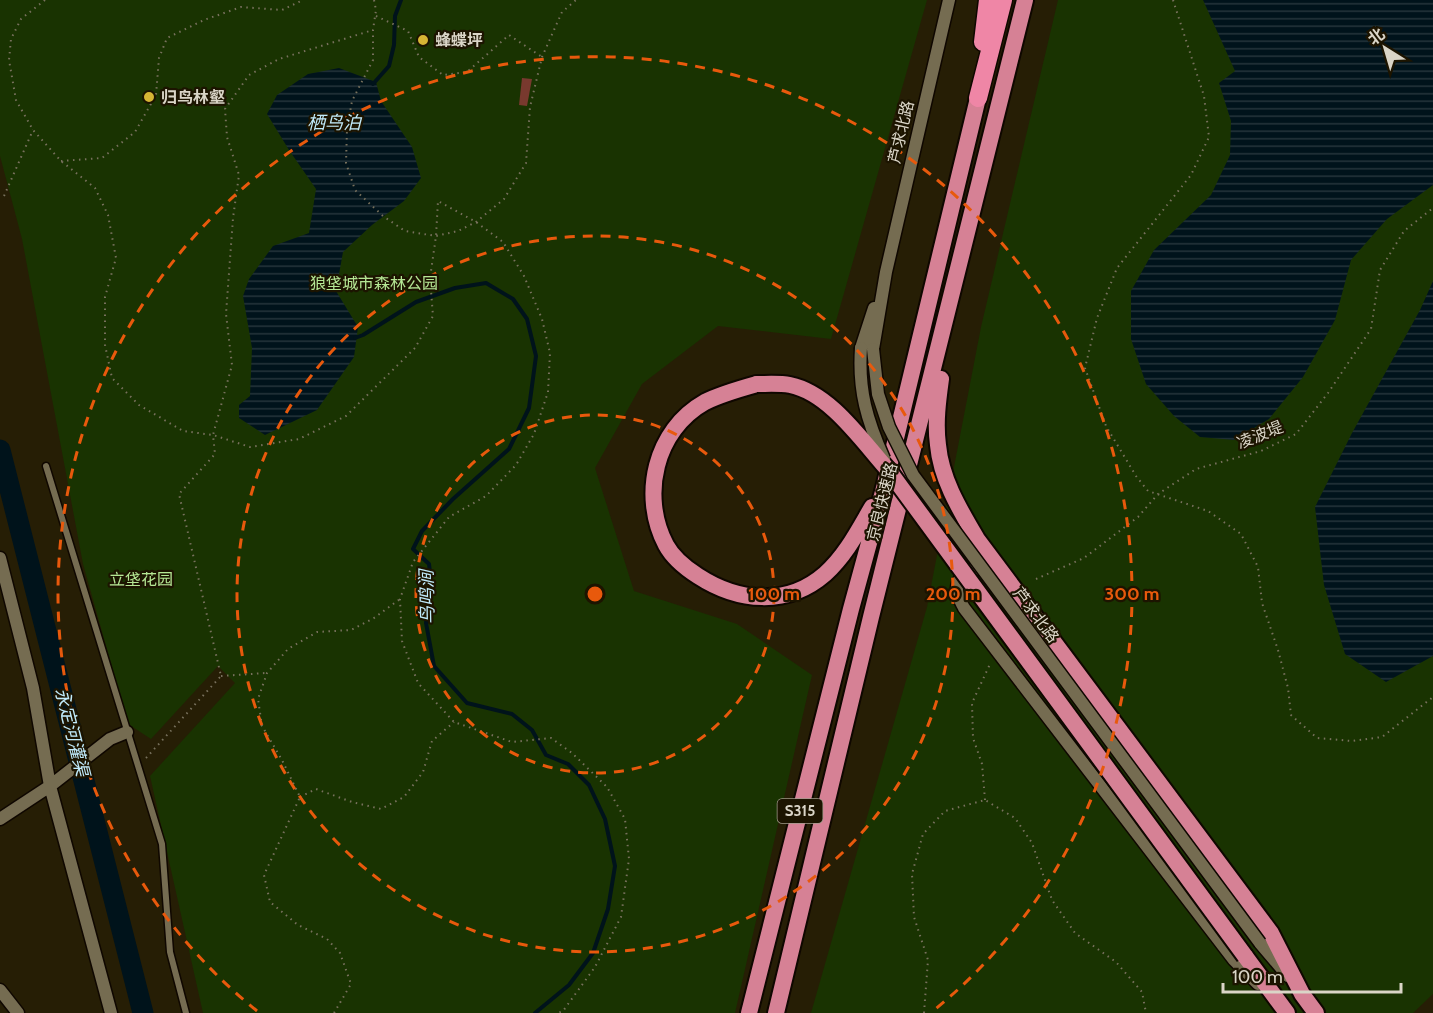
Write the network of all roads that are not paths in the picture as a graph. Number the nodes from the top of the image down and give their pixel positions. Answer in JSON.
{"nodes":[{"id":1,"x":949,"y":0,"type":"edge"},
{"id":2,"x":988,"y":0,"type":"edge"},
{"id":3,"x":1003,"y":0,"type":"edge"},
{"id":4,"x":1025,"y":0,"type":"edge"},
{"id":5,"x":978,"y":98,"type":"junction"},
{"id":6,"x":945,"y":328,"type":"junction"},
{"id":7,"x":867,"y":348,"type":"junction"},
{"id":8,"x":46,"y":466,"type":"dead end"},
{"id":9,"x":889,"y":471,"type":"junction"},
{"id":10,"x":884,"y":488,"type":"junction"},
{"id":11,"x":0,"y":558,"type":"edge"},
{"id":12,"x":1009,"y":582,"type":"junction"},
{"id":13,"x":127,"y":732,"type":"junction"},
{"id":14,"x":50,"y":786,"type":"junction"},
{"id":15,"x":0,"y":819,"type":"edge"},
{"id":16,"x":0,"y":990,"type":"edge"},
{"id":17,"x":1302,"y":994,"type":"junction"},
{"id":18,"x":1285,"y":1010,"type":"edge"},
{"id":19,"x":18,"y":1013,"type":"edge"},
{"id":20,"x":111,"y":1013,"type":"edge"},
{"id":21,"x":186,"y":1013,"type":"edge"},
{"id":22,"x":749,"y":1013,"type":"edge"},
{"id":23,"x":776,"y":1013,"type":"edge"},
{"id":24,"x":1316,"y":1013,"type":"edge"}],
"edges":[{"from":1,"to":7,"type":"street","name":"芦求北路"},
{"from":2,"to":5,"type":"highway"},
{"from":3,"to":5,"type":"highway"},
{"from":4,"to":6,"type":"highway","name":"京良快速路"},
{"from":5,"to":10,"type":"highway","name":"京良快速路"},
{"from":6,"to":12,"type":"highway"},
{"from":6,"to":23,"type":"highway","name":"京良快速路","number":"S315"},
{"from":7,"to":9,"type":"street","name":"芦求北路","bridge":true},
{"from":7,"to":17,"type":"street","name":"芦求北路","bridge":true},
{"from":8,"to":13,"type":"lane"},
{"from":9,"to":10,"type":"highway","bridge":true},
{"from":9,"to":18,"type":"highway","bridge":true},
{"from":10,"to":22,"type":"highway","name":"京良快速路","number":"S315"},
{"from":11,"to":14,"type":"street"},
{"from":12,"to":17,"type":"highway"},
{"from":12,"to":18,"type":"street"},
{"from":13,"to":14,"type":"street"},
{"from":13,"to":21,"type":"lane"},
{"from":14,"to":15,"type":"street"},
{"from":14,"to":20,"type":"street"},
{"from":16,"to":19,"type":"street"},
{"from":17,"to":24,"type":"highway"}]}
